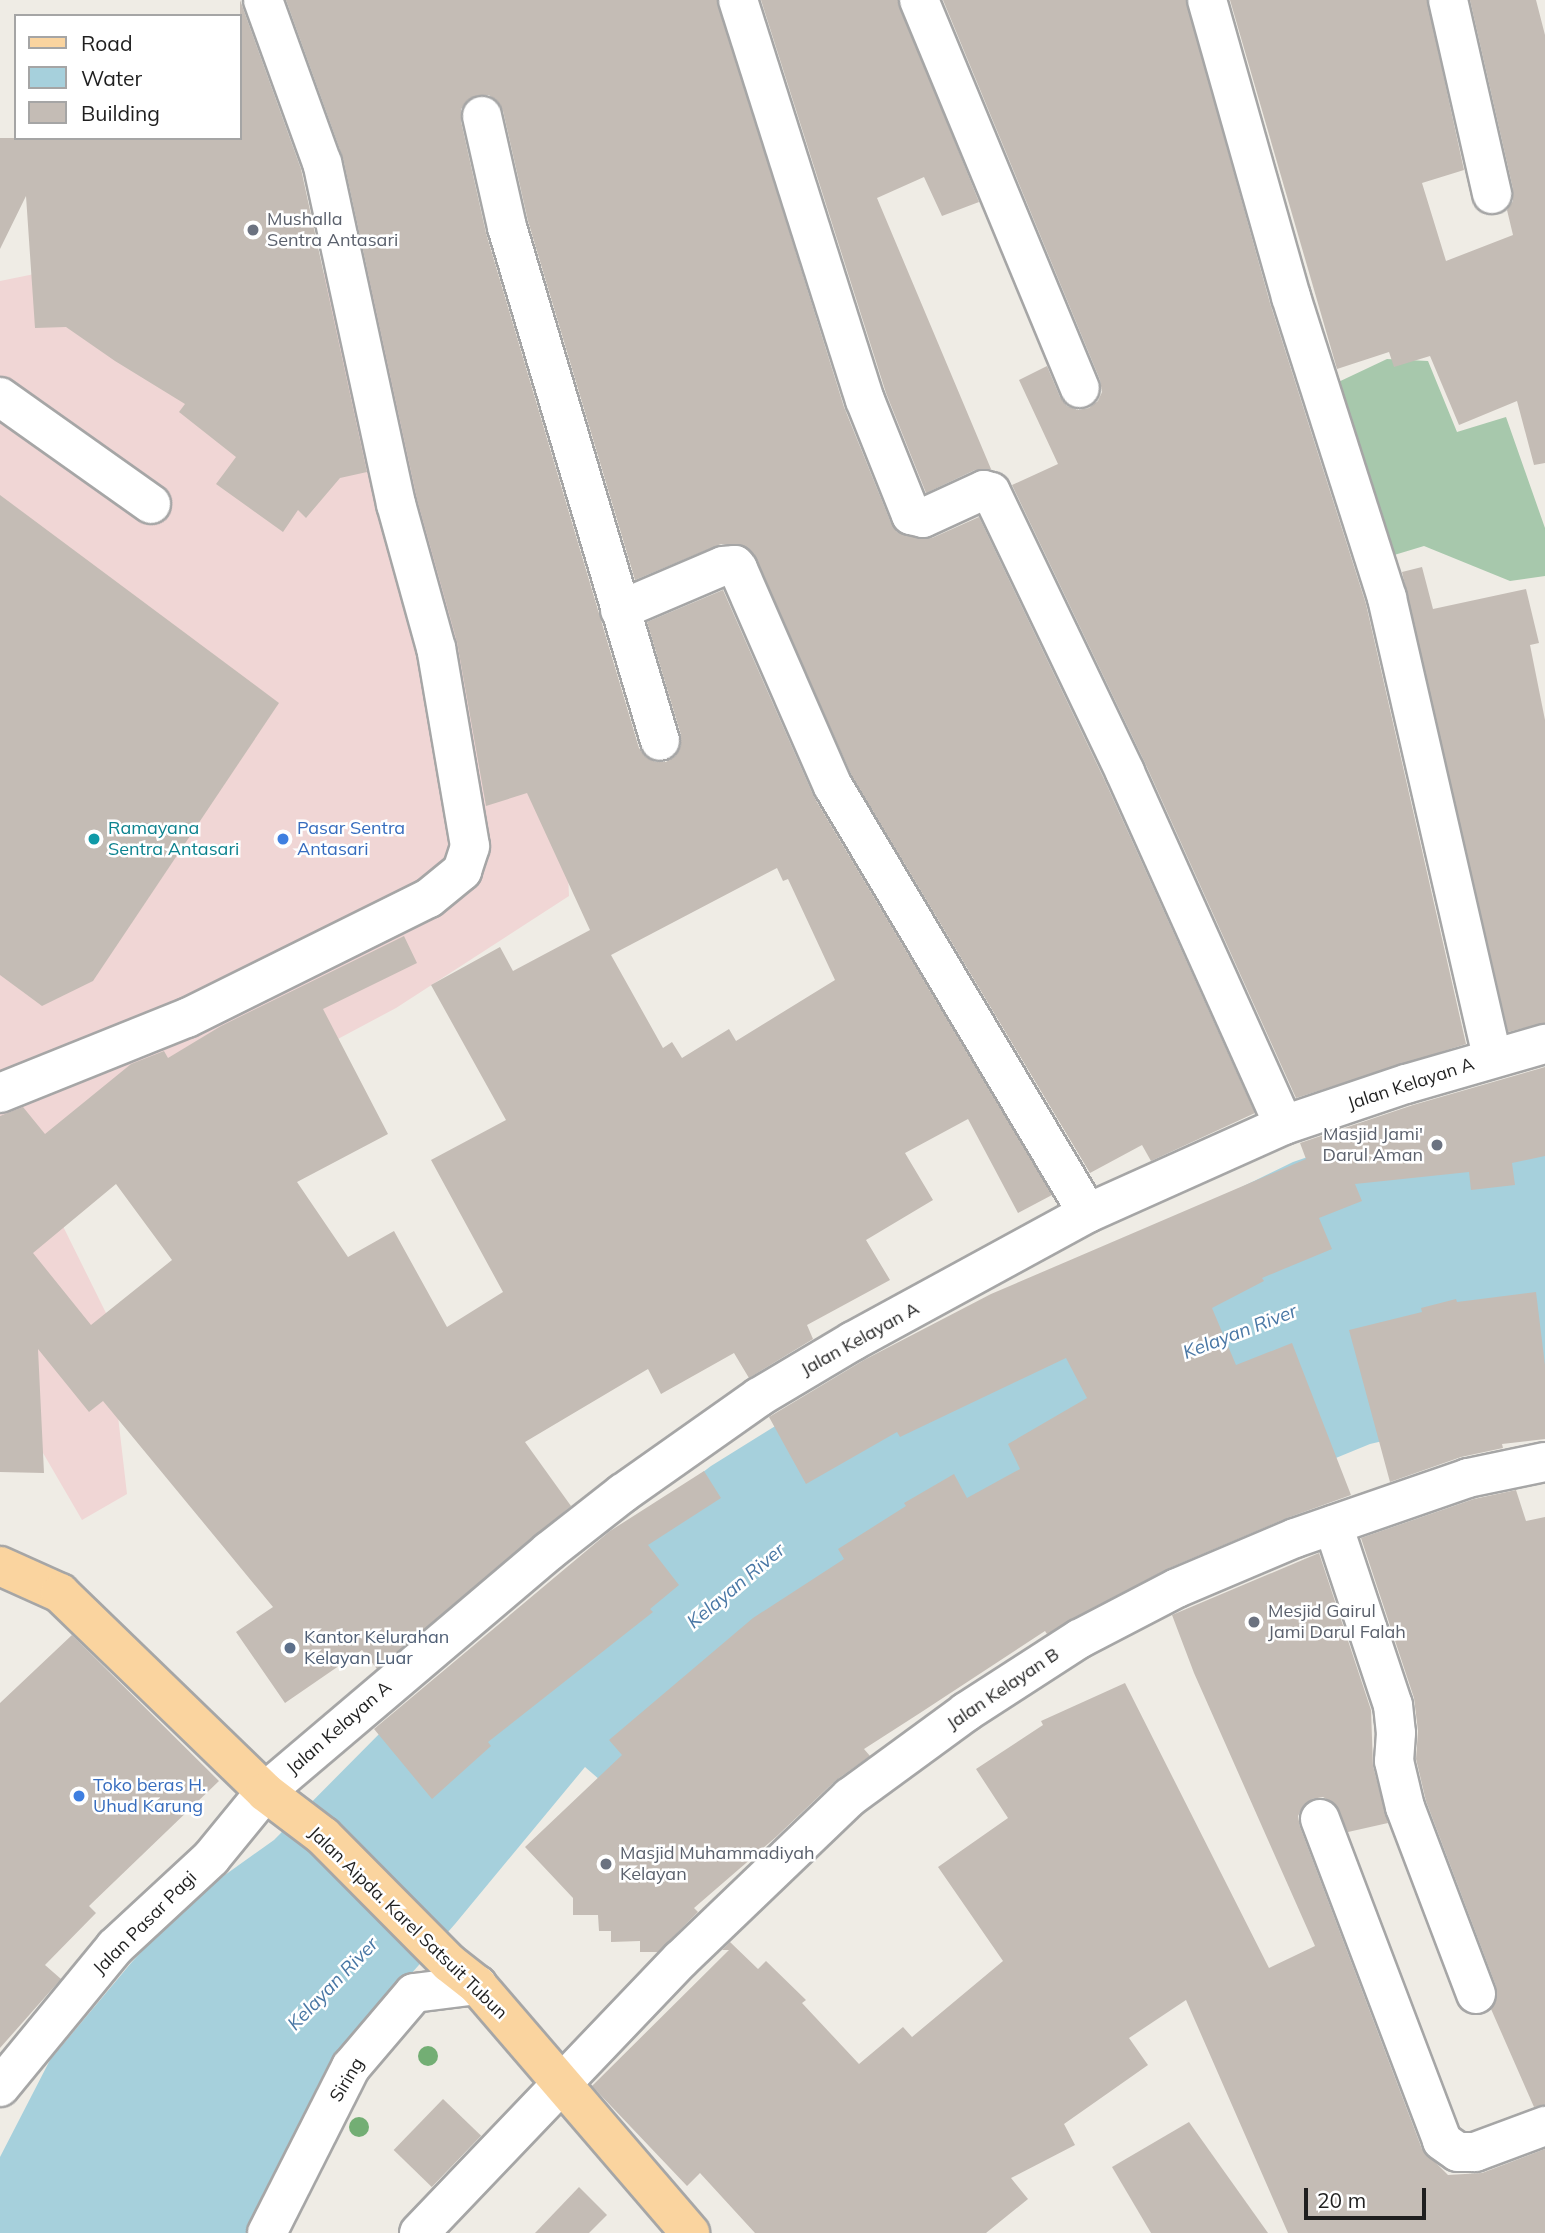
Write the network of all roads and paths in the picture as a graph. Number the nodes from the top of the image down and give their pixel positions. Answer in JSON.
{"nodes":[{"id":1,"x":263,"y":0,"type":"edge"},
{"id":2,"x":738,"y":0,"type":"edge"},
{"id":3,"x":919,"y":0,"type":"edge"},
{"id":4,"x":1207,"y":0,"type":"edge"},
{"id":5,"x":1448,"y":0,"type":"edge"},
{"id":6,"x":482,"y":116,"type":"dead end"},
{"id":7,"x":1492,"y":194,"type":"dead end"},
{"id":8,"x":1080,"y":388,"type":"dead end"},
{"id":9,"x":0,"y":397,"type":"edge"},
{"id":10,"x":150,"y":504,"type":"dead end"},
{"id":11,"x":620,"y":610,"type":"junction"},
{"id":12,"x":660,"y":741,"type":"dead end"},
{"id":13,"x":1545,"y":1044,"type":"edge"},
{"id":14,"x":1492,"y":1058,"type":"junction"},
{"id":15,"x":0,"y":1093,"type":"edge"},
{"id":16,"x":1284,"y":1125,"type":"junction"},
{"id":17,"x":1088,"y":1213,"type":"junction"},
{"id":18,"x":1545,"y":1462,"type":"edge"},
{"id":19,"x":1333,"y":1525,"type":"junction"},
{"id":20,"x":0,"y":1566,"type":"edge"},
{"id":21,"x":265,"y":1792,"type":"junction"},
{"id":22,"x":1320,"y":1819,"type":"dead end"},
{"id":23,"x":463,"y":1974,"type":"junction"},
{"id":24,"x":1476,"y":1994,"type":"dead end"},
{"id":25,"x":562,"y":2081,"type":"junction"},
{"id":26,"x":0,"y":2087,"type":"edge"},
{"id":27,"x":1545,"y":2126,"type":"edge"},
{"id":28,"x":267,"y":2233,"type":"edge"},
{"id":29,"x":419,"y":2233,"type":"edge"},
{"id":30,"x":690,"y":2233,"type":"edge"}],
"edges":[{"from":1,"to":15,"type":"street"},
{"from":2,"to":16,"type":"street"},
{"from":3,"to":8,"type":"street"},
{"from":4,"to":14,"type":"street"},
{"from":5,"to":7,"type":"street"},
{"from":6,"to":11,"type":"street"},
{"from":9,"to":10,"type":"street"},
{"from":11,"to":12,"type":"street"},
{"from":11,"to":17,"type":"street"},
{"from":13,"to":14,"type":"street","name":"Jalan Kelayan A"},
{"from":14,"to":16,"type":"street","name":"Jalan Kelayan A"},
{"from":16,"to":17,"type":"street","name":"Jalan Kelayan A"},
{"from":17,"to":21,"type":"street","name":"Jalan Kelayan A"},
{"from":18,"to":19,"type":"street","name":"Jalan Kelayan B"},
{"from":19,"to":24,"type":"street"},
{"from":19,"to":25,"type":"street","name":"Jalan Kelayan B"},
{"from":20,"to":21,"type":"main road","name":"Jalan Aipda. Karel Satsuit Tubun"},
{"from":21,"to":23,"type":"main road","name":"Jalan Aipda. Karel Satsuit Tubun"},
{"from":21,"to":26,"type":"street","name":"Jalan Pasar Pagi"},
{"from":22,"to":27,"type":"street"},
{"from":23,"to":25,"type":"main road","name":"Jalan Aipda. Karel Satsuit Tubun"},
{"from":23,"to":28,"type":"street","name":"Siring"},
{"from":25,"to":29,"type":"street","name":"Jalan Kelayan B"},
{"from":25,"to":30,"type":"main road","name":"Jalan Aipda. Karel Satsuit Tubun"}]}
